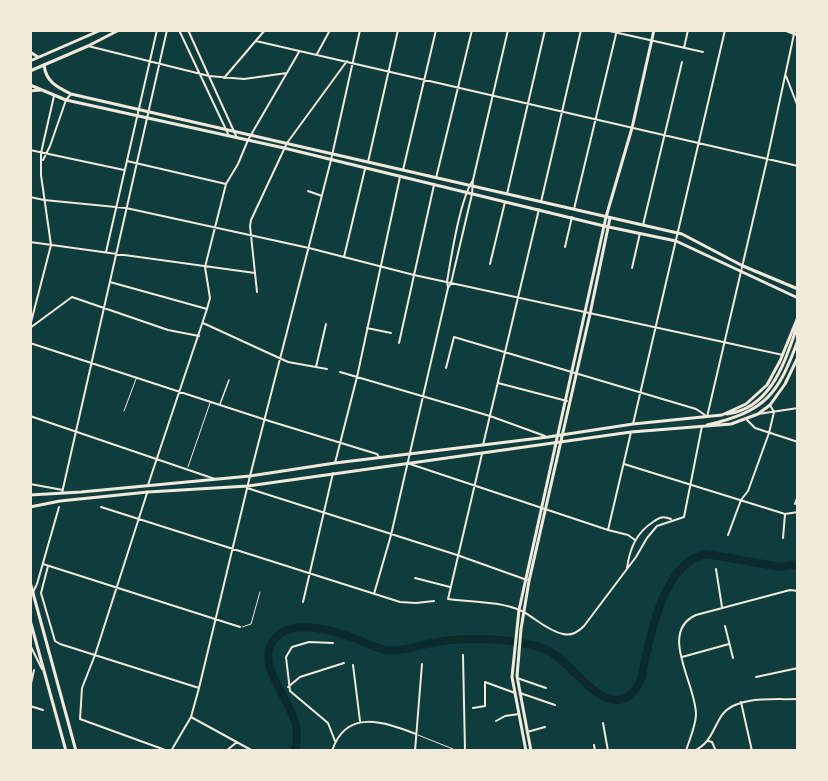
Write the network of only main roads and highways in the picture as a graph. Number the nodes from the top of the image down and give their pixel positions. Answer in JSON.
{"nodes":[{"id":1,"x":100,"y":30,"type":"edge"},
{"id":2,"x":119,"y":30,"type":"edge"},
{"id":3,"x":654,"y":30,"type":"edge"},
{"id":4,"x":785,"y":30,"type":"edge"},
{"id":5,"x":796,"y":35,"type":"edge"},
{"id":6,"x":30,"y":52,"type":"edge"},
{"id":7,"x":38,"y":57,"type":"junction"},
{"id":8,"x":30,"y":61,"type":"edge"},
{"id":9,"x":44,"y":65,"type":"junction"},
{"id":10,"x":30,"y":71,"type":"edge"},
{"id":11,"x":30,"y":85,"type":"edge"},
{"id":12,"x":40,"y":90,"type":"junction"},
{"id":13,"x":30,"y":91,"type":"edge"},
{"id":14,"x":608,"y":218,"type":"junction"},
{"id":15,"x":607,"y":226,"type":"junction"},
{"id":16,"x":798,"y":288,"type":"edge"},
{"id":17,"x":798,"y":298,"type":"edge"},
{"id":18,"x":798,"y":317,"type":"edge"},
{"id":19,"x":798,"y":324,"type":"edge"},
{"id":20,"x":798,"y":340,"type":"edge"},
{"id":21,"x":798,"y":358,"type":"edge"},
{"id":22,"x":574,"y":372,"type":"junction"},
{"id":23,"x":722,"y":415,"type":"junction"},
{"id":24,"x":702,"y":426,"type":"junction"},
{"id":25,"x":556,"y":435,"type":"junction"},
{"id":26,"x":562,"y":435,"type":"junction"},
{"id":27,"x":560,"y":442,"type":"junction"},
{"id":28,"x":554,"y":443,"type":"junction"},
{"id":29,"x":30,"y":495,"type":"edge"},
{"id":30,"x":30,"y":507,"type":"edge"},
{"id":31,"x":527,"y":580,"type":"junction"},
{"id":32,"x":30,"y":582,"type":"edge"},
{"id":33,"x":30,"y":620,"type":"edge"},
{"id":34,"x":515,"y":656,"type":"junction"},
{"id":35,"x":518,"y":693,"type":"junction"},
{"id":36,"x":66,"y":751,"type":"edge"},
{"id":37,"x":76,"y":751,"type":"edge"},
{"id":38,"x":526,"y":751,"type":"edge"},
{"id":39,"x":531,"y":751,"type":"edge"}],
"edges":[{"from":1,"to":7,"type":"main road"},
{"from":2,"to":9,"type":"main road"},
{"from":3,"to":14,"type":"main road"},
{"from":4,"to":5,"type":"main road"},
{"from":6,"to":7,"type":"main road"},
{"from":7,"to":8,"type":"main road"},
{"from":9,"to":10,"type":"main road"},
{"from":9,"to":14,"type":"main road"},
{"from":11,"to":12,"type":"main road"},
{"from":12,"to":13,"type":"main road"},
{"from":12,"to":15,"type":"main road"},
{"from":14,"to":15,"type":"main road"},
{"from":14,"to":16,"type":"main road"},
{"from":15,"to":17,"type":"main road"},
{"from":15,"to":22,"type":"main road"},
{"from":18,"to":23,"type":"main road"},
{"from":19,"to":23,"type":"main road"},
{"from":20,"to":24,"type":"main road"},
{"from":21,"to":24,"type":"main road"},
{"from":22,"to":25,"type":"main road"},
{"from":22,"to":26,"type":"main road"},
{"from":23,"to":26,"type":"main road"},
{"from":24,"to":27,"type":"main road"},
{"from":25,"to":26,"type":"main road"},
{"from":25,"to":28,"type":"main road"},
{"from":25,"to":29,"type":"main road"},
{"from":26,"to":27,"type":"main road"},
{"from":27,"to":28,"type":"main road"},
{"from":27,"to":31,"type":"main road"},
{"from":28,"to":30,"type":"main road"},
{"from":28,"to":31,"type":"main road"},
{"from":31,"to":34,"type":"main road"},
{"from":32,"to":37,"type":"main road"},
{"from":33,"to":36,"type":"main road"},
{"from":34,"to":35,"type":"main road"},
{"from":34,"to":35,"type":"main road"},
{"from":35,"to":38,"type":"main road"},
{"from":35,"to":39,"type":"main road"}]}
